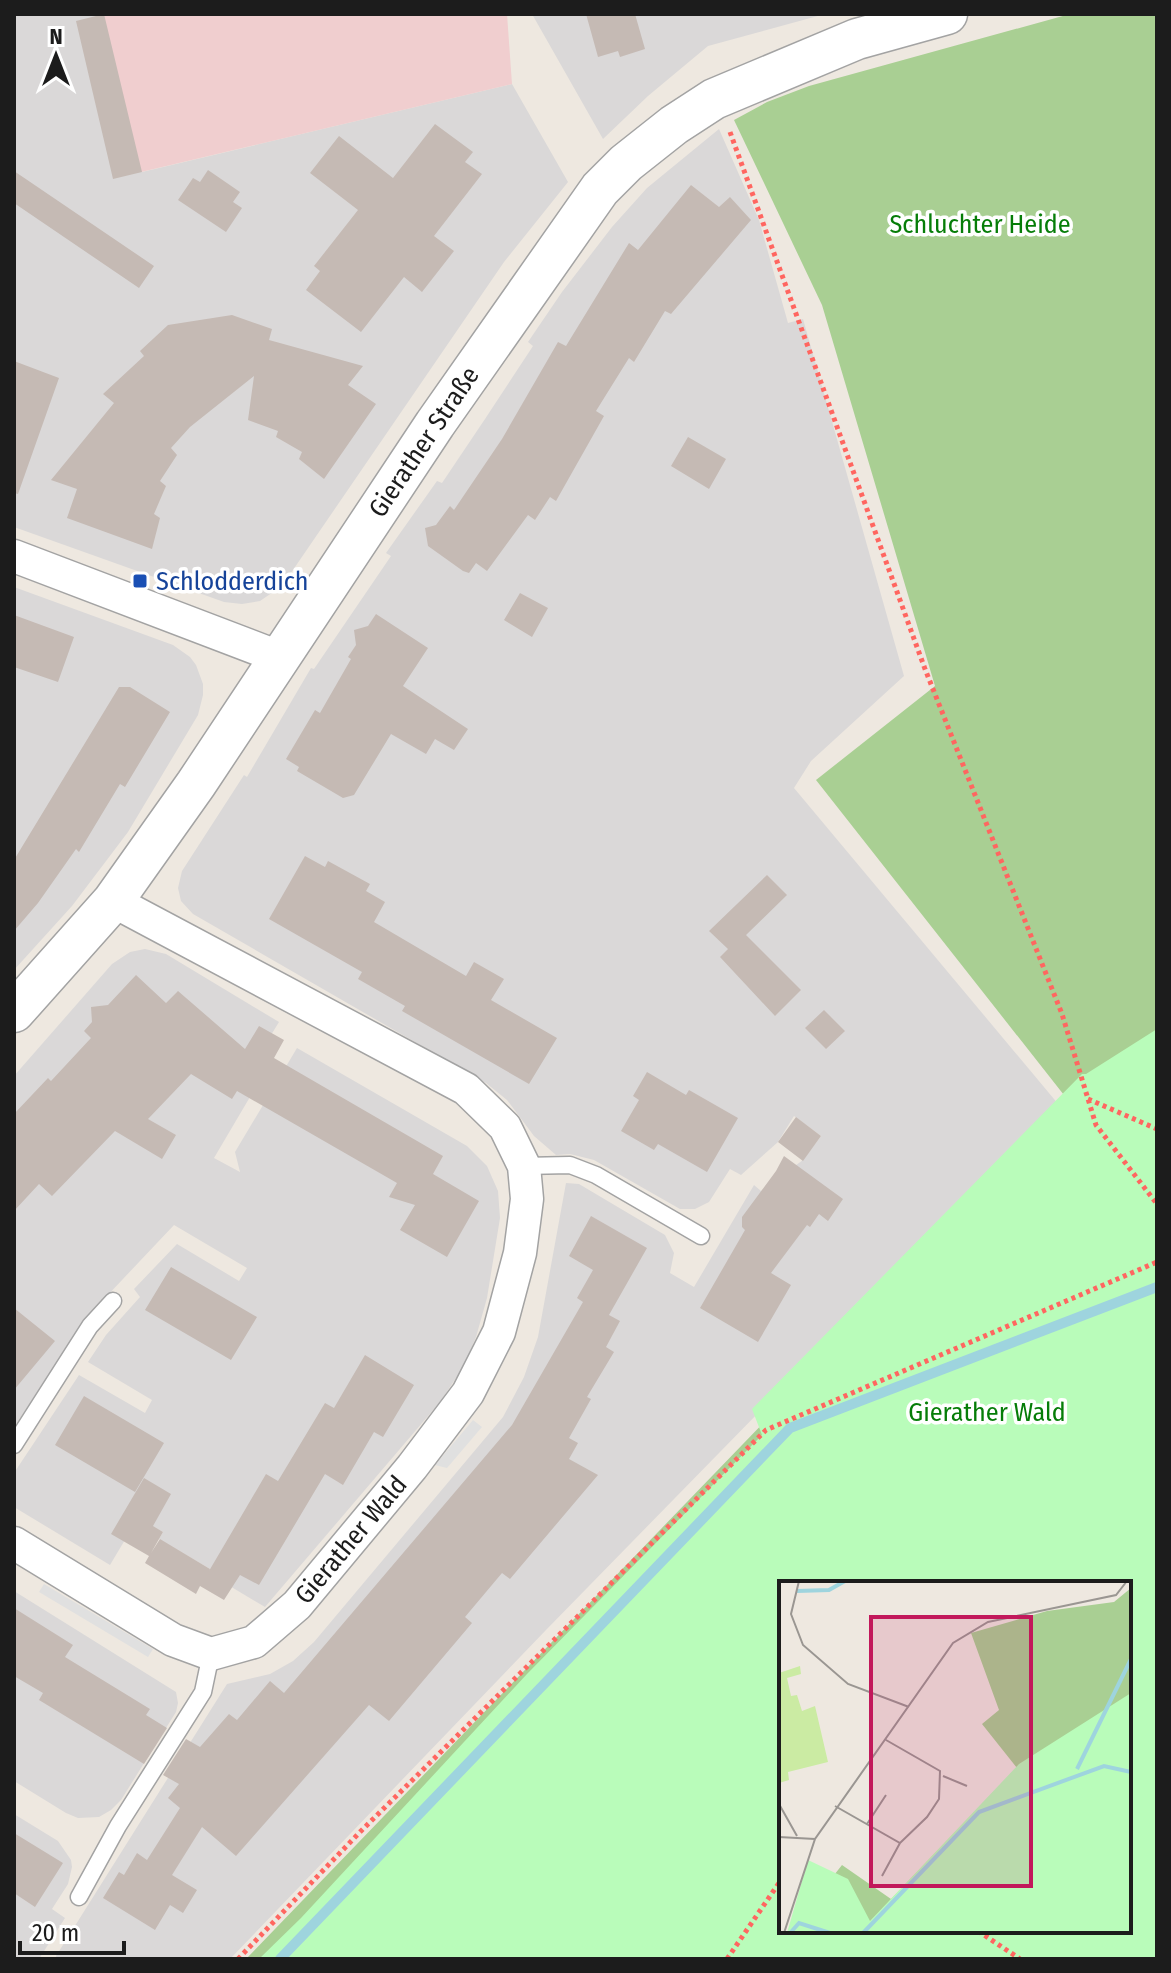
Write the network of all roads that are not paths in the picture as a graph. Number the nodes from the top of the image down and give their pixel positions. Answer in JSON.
{"nodes":[{"id":1,"x":947,"y":14,"type":"edge"},
{"id":2,"x":14,"y":556,"type":"edge"},
{"id":3,"x":279,"y":657,"type":"junction"},
{"id":4,"x":113,"y":901,"type":"junction"},
{"id":5,"x":14,"y":1012,"type":"edge"},
{"id":6,"x":524,"y":1166,"type":"junction"},
{"id":7,"x":701,"y":1236,"type":"dead end"},
{"id":8,"x":113,"y":1301,"type":"dead end"},
{"id":9,"x":14,"y":1445,"type":"edge"},
{"id":10,"x":14,"y":1543,"type":"edge"},
{"id":11,"x":211,"y":1654,"type":"junction"},
{"id":12,"x":79,"y":1897,"type":"dead end"}],
"edges":[{"from":1,"to":3,"type":"street","name":"Gierather Straße"},
{"from":2,"to":3,"type":"street"},
{"from":3,"to":4,"type":"street","name":"Gierather Straße"},
{"from":4,"to":5,"type":"street","name":"Gierather Straße"},
{"from":4,"to":6,"type":"street","name":"Gierather Wald"},
{"from":6,"to":7,"type":"lane"},
{"from":6,"to":11,"type":"street","name":"Gierather Wald"},
{"from":8,"to":9,"type":"lane"},
{"from":10,"to":11,"type":"street"},
{"from":11,"to":12,"type":"lane"}]}
